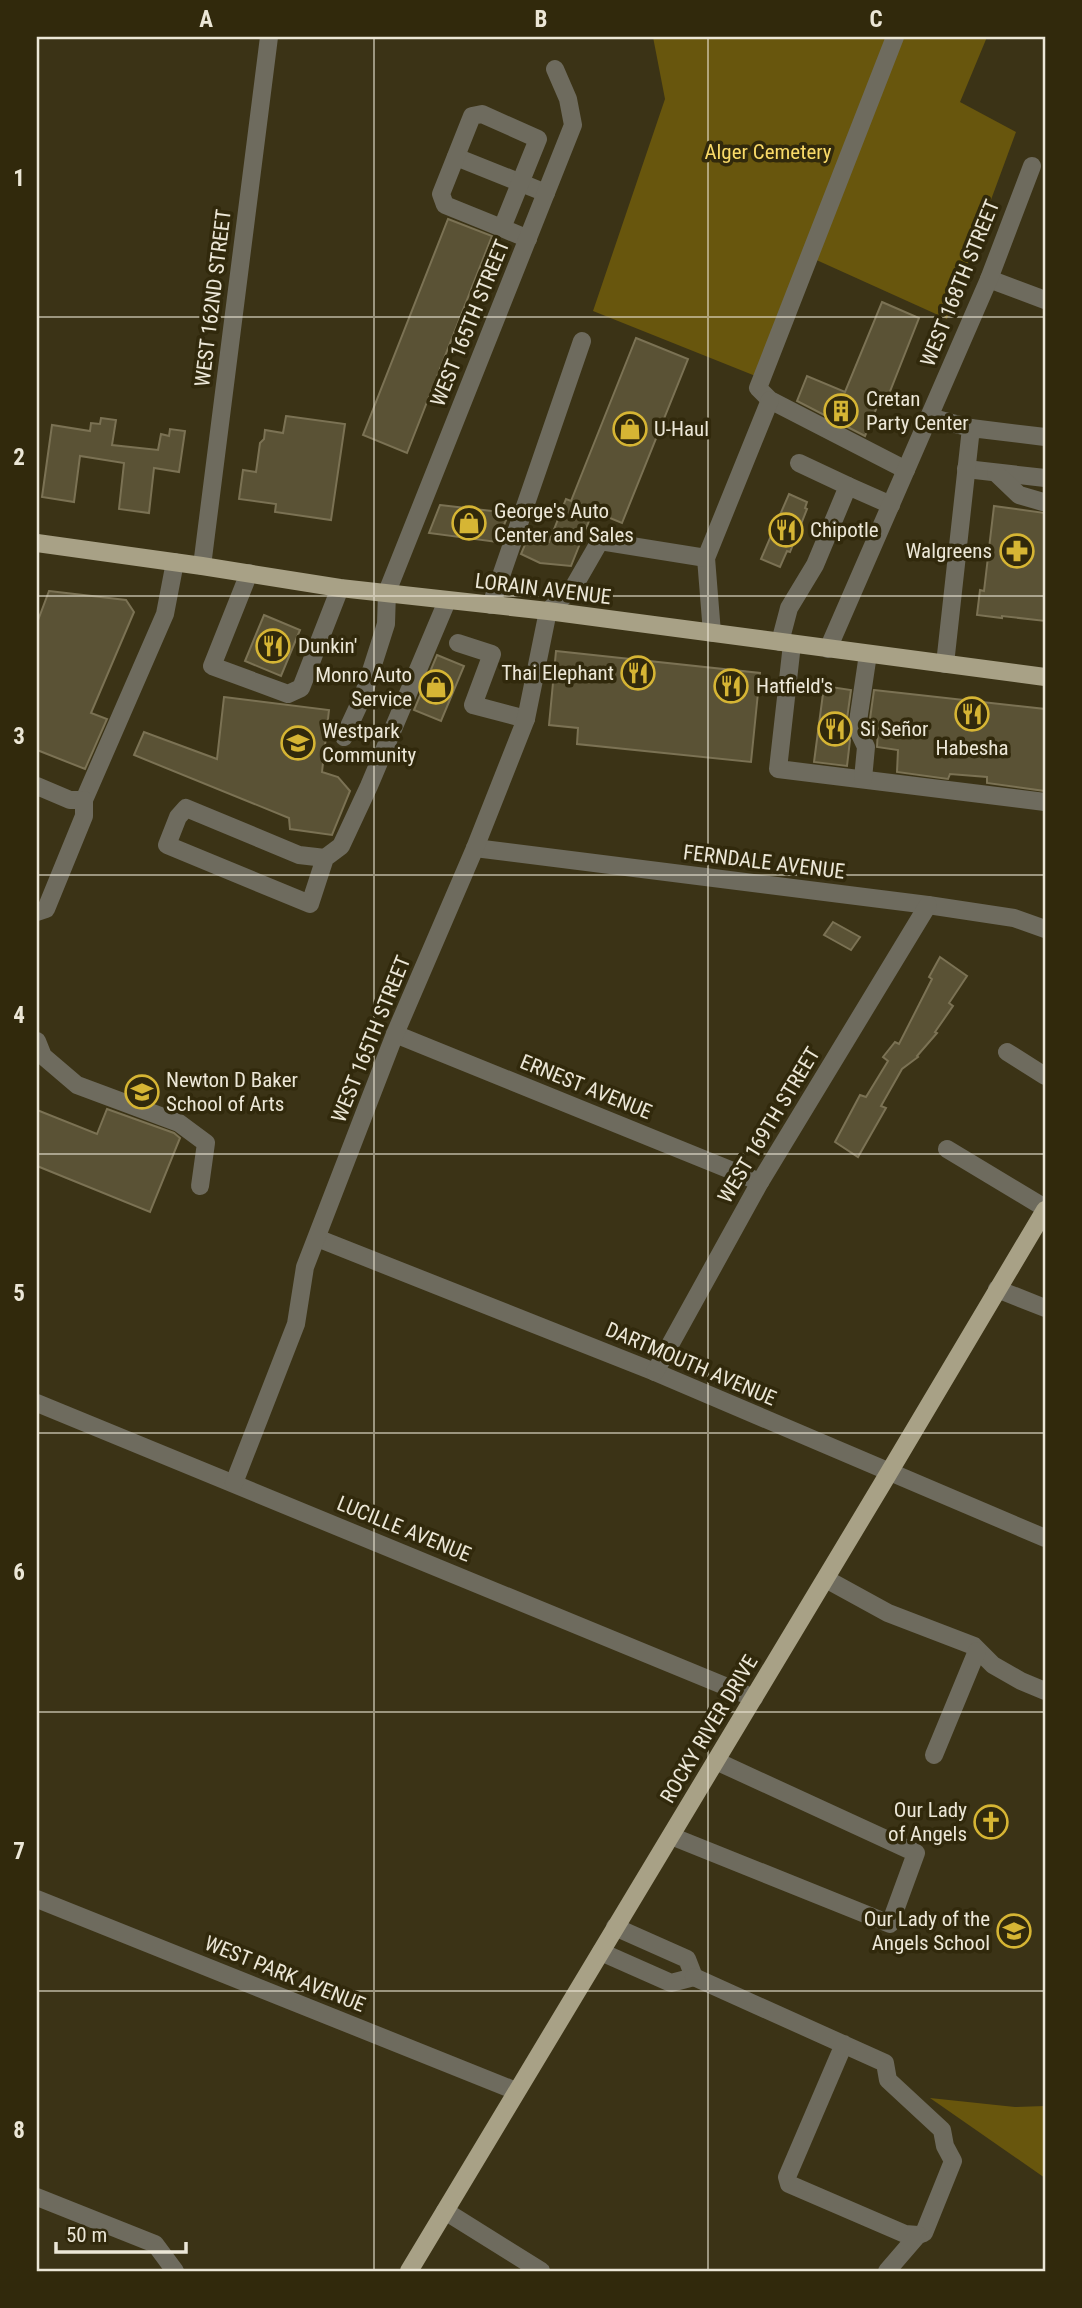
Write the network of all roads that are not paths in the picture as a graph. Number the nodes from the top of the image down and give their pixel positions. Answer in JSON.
{"nodes":[{"id":1,"x":269,"y":37,"type":"edge"},
{"id":2,"x":895,"y":37,"type":"edge"},
{"id":3,"x":555,"y":69,"type":"dead end"},
{"id":4,"x":456,"y":157,"type":"junction"},
{"id":5,"x":1032,"y":166,"type":"dead end"},
{"id":6,"x":521,"y":183,"type":"junction"},
{"id":7,"x":546,"y":193,"type":"junction"},
{"id":8,"x":502,"y":228,"type":"junction"},
{"id":9,"x":528,"y":239,"type":"junction"},
{"id":10,"x":989,"y":279,"type":"junction"},
{"id":11,"x":1045,"y":300,"type":"edge"},
{"id":12,"x":582,"y":341,"type":"dead end"},
{"id":13,"x":770,"y":400,"type":"junction"},
{"id":14,"x":929,"y":417,"type":"junction"},
{"id":15,"x":971,"y":428,"type":"junction"},
{"id":16,"x":1045,"y":437,"type":"edge"},
{"id":17,"x":799,"y":463,"type":"dead end"},
{"id":18,"x":966,"y":469,"type":"junction"},
{"id":19,"x":906,"y":470,"type":"junction"},
{"id":20,"x":996,"y":473,"type":"junction"},
{"id":21,"x":1045,"y":478,"type":"edge"},
{"id":22,"x":848,"y":486,"type":"junction"},
{"id":23,"x":1042,"y":502,"type":"dead end"},
{"id":24,"x":891,"y":505,"type":"junction"},
{"id":25,"x":37,"y":543,"type":"edge"},
{"id":26,"x":706,"y":558,"type":"junction"},
{"id":27,"x":175,"y":562,"type":"junction"},
{"id":28,"x":202,"y":566,"type":"junction"},
{"id":29,"x":249,"y":573,"type":"junction"},
{"id":30,"x":340,"y":588,"type":"junction"},
{"id":31,"x":387,"y":592,"type":"junction"},
{"id":32,"x":447,"y":601,"type":"junction"},
{"id":33,"x":491,"y":605,"type":"junction"},
{"id":34,"x":548,"y":611,"type":"junction"},
{"id":35,"x":712,"y":633,"type":"junction"},
{"id":36,"x":458,"y":643,"type":"dead end"},
{"id":37,"x":786,"y":643,"type":"junction"},
{"id":38,"x":828,"y":649,"type":"junction"},
{"id":39,"x":868,"y":654,"type":"junction"},
{"id":40,"x":945,"y":664,"type":"junction"},
{"id":41,"x":1045,"y":677,"type":"edge"},
{"id":42,"x":526,"y":719,"type":"junction"},
{"id":43,"x":344,"y":737,"type":"dead end"},
{"id":44,"x":863,"y":779,"type":"junction"},
{"id":45,"x":37,"y":786,"type":"edge"},
{"id":46,"x":84,"y":800,"type":"junction"},
{"id":47,"x":1045,"y":803,"type":"edge"},
{"id":48,"x":475,"y":848,"type":"junction"},
{"id":49,"x":325,"y":858,"type":"junction"},
{"id":50,"x":928,"y":905,"type":"junction"},
{"id":51,"x":37,"y":912,"type":"edge"},
{"id":52,"x":1045,"y":929,"type":"edge"},
{"id":53,"x":395,"y":1034,"type":"junction"},
{"id":54,"x":37,"y":1041,"type":"edge"},
{"id":55,"x":1007,"y":1052,"type":"dead end"},
{"id":56,"x":1045,"y":1076,"type":"edge"},
{"id":57,"x":947,"y":1149,"type":"dead end"},
{"id":58,"x":760,"y":1182,"type":"junction"},
{"id":59,"x":200,"y":1186,"type":"dead end"},
{"id":60,"x":1045,"y":1209,"type":"edge"},
{"id":61,"x":317,"y":1238,"type":"junction"},
{"id":62,"x":997,"y":1289,"type":"junction"},
{"id":63,"x":1045,"y":1308,"type":"edge"},
{"id":64,"x":655,"y":1372,"type":"junction"},
{"id":65,"x":37,"y":1403,"type":"edge"},
{"id":66,"x":889,"y":1473,"type":"junction"},
{"id":67,"x":234,"y":1483,"type":"junction"},
{"id":68,"x":1045,"y":1538,"type":"edge"},
{"id":69,"x":825,"y":1579,"type":"junction"},
{"id":70,"x":977,"y":1651,"type":"junction"},
{"id":71,"x":1045,"y":1690,"type":"edge"},
{"id":72,"x":754,"y":1698,"type":"junction"},
{"id":73,"x":934,"y":1755,"type":"dead end"},
{"id":74,"x":716,"y":1761,"type":"junction"},
{"id":75,"x":671,"y":1836,"type":"junction"},
{"id":76,"x":37,"y":1899,"type":"edge"},
{"id":77,"x":615,"y":1927,"type":"junction"},
{"id":78,"x":601,"y":1952,"type":"junction"},
{"id":79,"x":694,"y":1977,"type":"junction"},
{"id":80,"x":844,"y":2044,"type":"junction"},
{"id":81,"x":516,"y":2091,"type":"junction"},
{"id":82,"x":37,"y":2197,"type":"edge"},
{"id":83,"x":445,"y":2211,"type":"junction"},
{"id":84,"x":918,"y":2235,"type":"junction"},
{"id":85,"x":175,"y":2271,"type":"edge"},
{"id":86,"x":409,"y":2271,"type":"edge"},
{"id":87,"x":541,"y":2271,"type":"edge"},
{"id":88,"x":887,"y":2271,"type":"edge"}],
"edges":[{"from":1,"to":28,"type":"street","name":"WEST 162ND STREET"},
{"from":2,"to":13,"type":"street"},
{"from":3,"to":7,"type":"street","name":"WEST 165TH STREET"},
{"from":4,"to":6,"type":"street"},
{"from":4,"to":6,"type":"street"},
{"from":4,"to":8,"type":"street"},
{"from":5,"to":10,"type":"street","name":"WEST 168TH STREET"},
{"from":6,"to":7,"type":"street"},
{"from":6,"to":8,"type":"street"},
{"from":7,"to":9,"type":"street","name":"WEST 165TH STREET"},
{"from":8,"to":9,"type":"street"},
{"from":9,"to":31,"type":"street","name":"WEST 165TH STREET"},
{"from":10,"to":11,"type":"street"},
{"from":10,"to":14,"type":"street","name":"WEST 168TH STREET"},
{"from":12,"to":33,"type":"street"},
{"from":13,"to":19,"type":"street"},
{"from":13,"to":26,"type":"street"},
{"from":14,"to":15,"type":"street"},
{"from":14,"to":19,"type":"street","name":"WEST 168TH STREET"},
{"from":15,"to":16,"type":"street"},
{"from":15,"to":18,"type":"street"},
{"from":17,"to":22,"type":"street"},
{"from":18,"to":20,"type":"street"},
{"from":18,"to":40,"type":"street"},
{"from":19,"to":24,"type":"street","name":"WEST 168TH STREET"},
{"from":20,"to":21,"type":"street"},
{"from":20,"to":23,"type":"street"},
{"from":22,"to":24,"type":"street"},
{"from":22,"to":37,"type":"street"},
{"from":24,"to":38,"type":"street","name":"WEST 168TH STREET"},
{"from":25,"to":27,"type":"main road","name":"LORAIN AVENUE"},
{"from":26,"to":34,"type":"street"},
{"from":26,"to":35,"type":"street"},
{"from":27,"to":28,"type":"main road","name":"LORAIN AVENUE"},
{"from":27,"to":46,"type":"street"},
{"from":28,"to":29,"type":"main road","name":"LORAIN AVENUE"},
{"from":29,"to":30,"type":"main road","name":"LORAIN AVENUE"},
{"from":29,"to":30,"type":"street"},
{"from":30,"to":31,"type":"main road","name":"LORAIN AVENUE"},
{"from":31,"to":32,"type":"main road","name":"LORAIN AVENUE"},
{"from":31,"to":43,"type":"street","name":"WEST 165TH STREET"},
{"from":32,"to":33,"type":"main road","name":"LORAIN AVENUE"},
{"from":32,"to":49,"type":"street"},
{"from":33,"to":34,"type":"main road","name":"LORAIN AVENUE"},
{"from":34,"to":35,"type":"main road","name":"LORAIN AVENUE"},
{"from":34,"to":42,"type":"street","name":"WEST 165TH STREET"},
{"from":35,"to":37,"type":"main road","name":"LORAIN AVENUE"},
{"from":36,"to":42,"type":"street"},
{"from":37,"to":38,"type":"main road","name":"LORAIN AVENUE"},
{"from":37,"to":44,"type":"street"},
{"from":38,"to":39,"type":"main road","name":"LORAIN AVENUE"},
{"from":39,"to":40,"type":"main road","name":"LORAIN AVENUE"},
{"from":39,"to":44,"type":"street"},
{"from":40,"to":41,"type":"main road","name":"LORAIN AVENUE"},
{"from":42,"to":48,"type":"street","name":"WEST 165TH STREET"},
{"from":44,"to":47,"type":"street"},
{"from":45,"to":46,"type":"street"},
{"from":46,"to":51,"type":"street"},
{"from":48,"to":50,"type":"street","name":"FERNDALE AVENUE"},
{"from":48,"to":53,"type":"street","name":"WEST 165TH STREET"},
{"from":49,"to":49,"type":"street"},
{"from":50,"to":52,"type":"street","name":"FERNDALE AVENUE"},
{"from":50,"to":58,"type":"street","name":"WEST 169TH STREET"},
{"from":53,"to":58,"type":"street","name":"ERNEST AVENUE"},
{"from":53,"to":61,"type":"street","name":"WEST 165TH STREET"},
{"from":54,"to":59,"type":"street"},
{"from":55,"to":56,"type":"street"},
{"from":57,"to":60,"type":"street"},
{"from":58,"to":64,"type":"street","name":"WEST 169TH STREET"},
{"from":60,"to":62,"type":"main road","name":"ROCKY RIVER DRIVE"},
{"from":61,"to":64,"type":"street","name":"DARTMOUTH AVENUE"},
{"from":61,"to":67,"type":"street","name":"WEST 165TH STREET"},
{"from":62,"to":63,"type":"street"},
{"from":62,"to":66,"type":"main road","name":"ROCKY RIVER DRIVE"},
{"from":64,"to":66,"type":"street","name":"DARTMOUTH AVENUE"},
{"from":65,"to":67,"type":"street","name":"LUCILLE AVENUE"},
{"from":66,"to":68,"type":"street","name":"DARTMOUTH AVENUE"},
{"from":66,"to":69,"type":"main road","name":"ROCKY RIVER DRIVE"},
{"from":67,"to":72,"type":"street","name":"LUCILLE AVENUE"},
{"from":69,"to":70,"type":"street"},
{"from":69,"to":72,"type":"main road","name":"ROCKY RIVER DRIVE"},
{"from":70,"to":71,"type":"street"},
{"from":70,"to":73,"type":"street"},
{"from":72,"to":74,"type":"main road","name":"ROCKY RIVER DRIVE"},
{"from":74,"to":75,"type":"main road","name":"ROCKY RIVER DRIVE"},
{"from":74,"to":75,"type":"street"},
{"from":75,"to":77,"type":"main road","name":"ROCKY RIVER DRIVE"},
{"from":76,"to":81,"type":"street","name":"WEST PARK AVENUE"},
{"from":77,"to":78,"type":"main road","name":"ROCKY RIVER DRIVE"},
{"from":77,"to":79,"type":"street"},
{"from":78,"to":79,"type":"street"},
{"from":78,"to":81,"type":"main road","name":"ROCKY RIVER DRIVE"},
{"from":79,"to":80,"type":"street"},
{"from":80,"to":84,"type":"street"},
{"from":80,"to":84,"type":"street"},
{"from":81,"to":83,"type":"main road","name":"ROCKY RIVER DRIVE"},
{"from":82,"to":85,"type":"street"},
{"from":83,"to":86,"type":"main road","name":"ROCKY RIVER DRIVE"},
{"from":83,"to":87,"type":"street"},
{"from":84,"to":88,"type":"street"}]}
